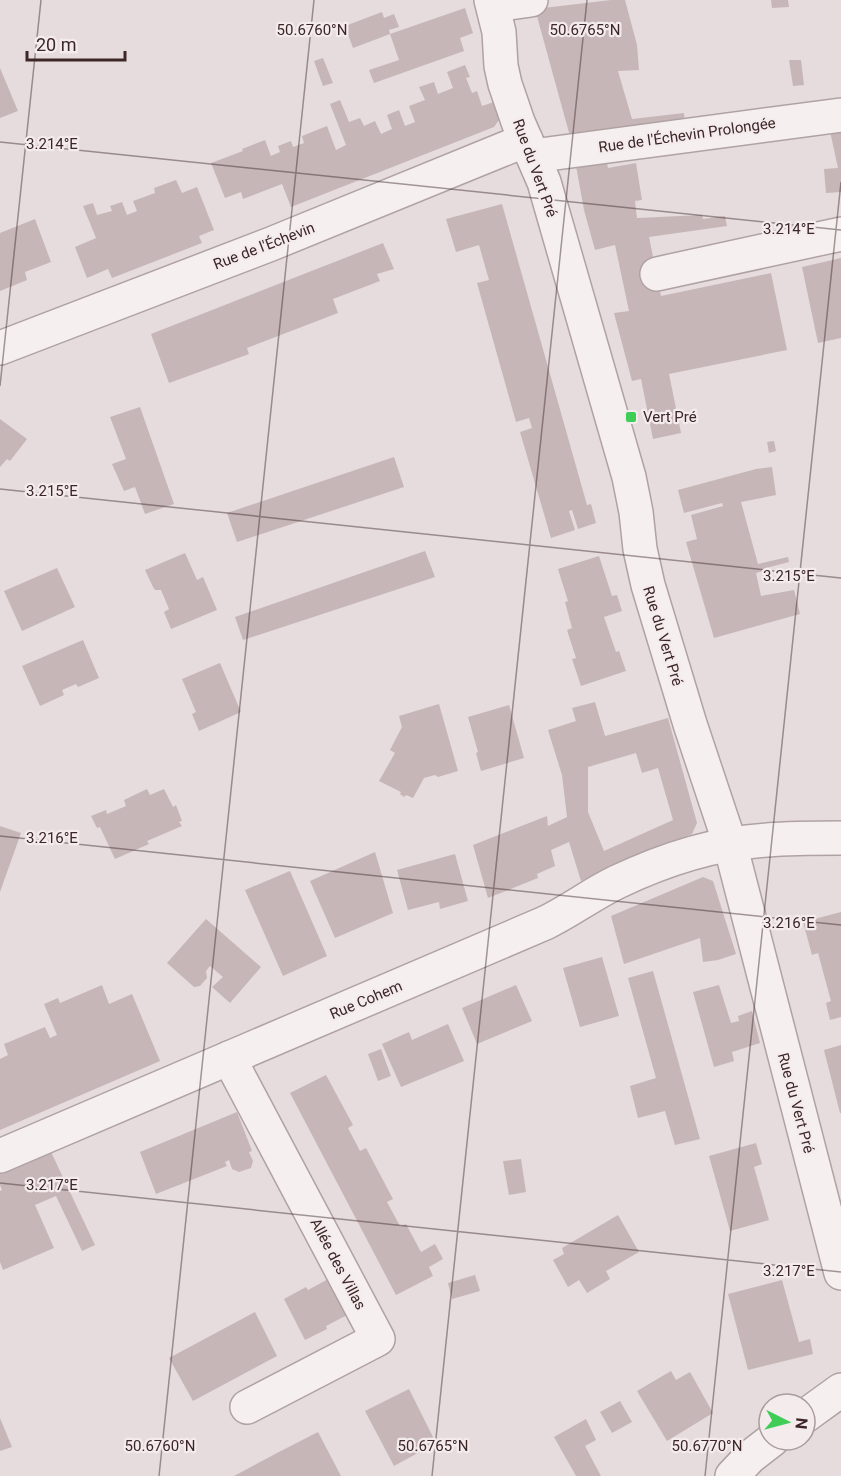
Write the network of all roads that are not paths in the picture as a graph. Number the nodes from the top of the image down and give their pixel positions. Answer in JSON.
{"nodes":[{"id":1,"x":531,"y":0,"type":"edge"},
{"id":2,"x":492,"y":2,"type":"edge"},
{"id":3,"x":841,"y":115,"type":"edge"},
{"id":4,"x":529,"y":148,"type":"junction"},
{"id":5,"x":841,"y":234,"type":"edge"},
{"id":6,"x":657,"y":274,"type":"dead end"},
{"id":7,"x":0,"y":348,"type":"edge"},
{"id":8,"x":841,"y":838,"type":"edge"},
{"id":9,"x":730,"y":844,"type":"junction"},
{"id":10,"x":229,"y":1058,"type":"junction"},
{"id":11,"x":0,"y":1156,"type":"edge"},
{"id":12,"x":841,"y":1273,"type":"edge"},
{"id":13,"x":841,"y":1390,"type":"edge"},
{"id":14,"x":247,"y":1407,"type":"dead end"},
{"id":15,"x":817,"y":1407,"type":"edge"},
{"id":16,"x":757,"y":1452,"type":"edge"},
{"id":17,"x":732,"y":1476,"type":"edge"}],
"edges":[{"from":1,"to":2,"type":"street"},
{"from":2,"to":4,"type":"street","name":"Rue du Vert Pré"},
{"from":3,"to":4,"type":"street","name":"Rue de l'Échevin Prolongée"},
{"from":4,"to":7,"type":"street","name":"Rue de l'Échevin"},
{"from":4,"to":9,"type":"street","name":"Rue du Vert Pré"},
{"from":5,"to":6,"type":"street"},
{"from":8,"to":9,"type":"street","name":"Rue Cohem"},
{"from":9,"to":10,"type":"street","name":"Rue Cohem"},
{"from":9,"to":12,"type":"street","name":"Rue du Vert Pré"},
{"from":10,"to":11,"type":"street","name":"Rue Cohem"},
{"from":10,"to":14,"type":"street","name":"Allée des Villas"},
{"from":13,"to":15,"type":"street"},
{"from":16,"to":17,"type":"street"}]}
